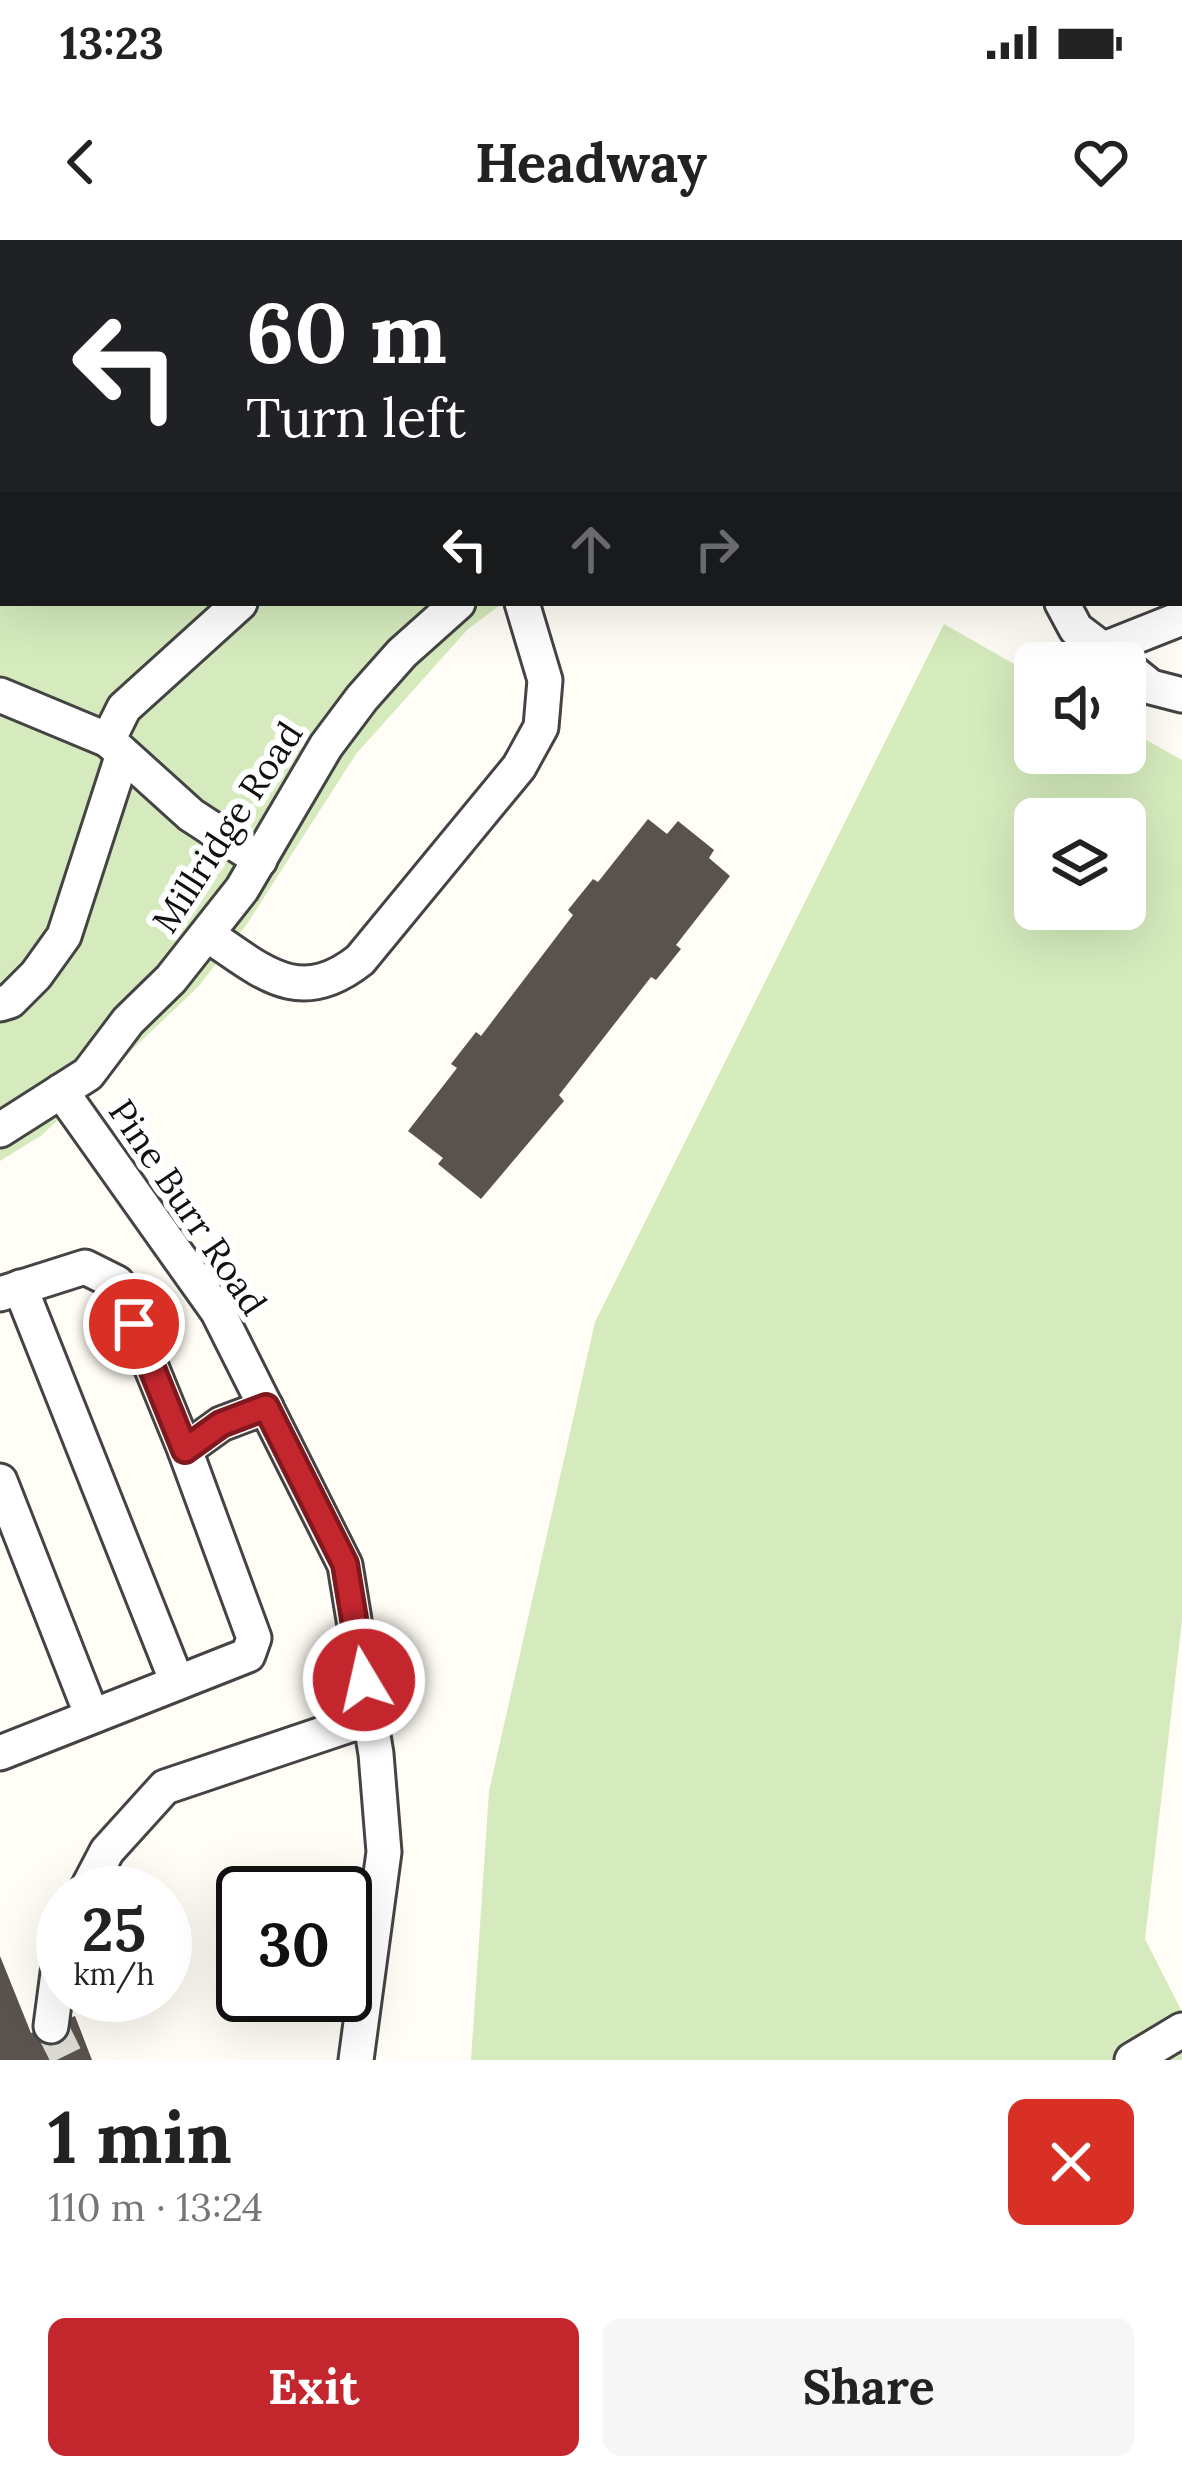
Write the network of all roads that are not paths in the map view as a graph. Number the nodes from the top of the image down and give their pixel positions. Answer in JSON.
{"nodes":[{"id":1,"x":237,"y":606,"type":"edge"},
{"id":2,"x":455,"y":606,"type":"edge"},
{"id":3,"x":523,"y":606,"type":"edge"},
{"id":4,"x":1064,"y":606,"type":"edge"},
{"id":5,"x":1182,"y":618,"type":"edge"},
{"id":6,"x":1093,"y":642,"type":"edge"},
{"id":7,"x":1145,"y":642,"type":"edge"},
{"id":8,"x":1146,"y":683,"type":"edge"},
{"id":9,"x":0,"y":695,"type":"edge"},
{"id":10,"x":1182,"y":695,"type":"edge"},
{"id":11,"x":115,"y":747,"type":"junction"},
{"id":12,"x":260,"y":860,"type":"junction"},
{"id":13,"x":208,"y":935,"type":"junction"},
{"id":14,"x":0,"y":1004,"type":"edge"},
{"id":15,"x":61,"y":1091,"type":"junction"},
{"id":16,"x":0,"y":1130,"type":"edge"},
{"id":17,"x":10,"y":1290,"type":"edge"},
{"id":18,"x":266,"y":1407,"type":"junction"},
{"id":19,"x":185,"y":1450,"type":"junction"},
{"id":20,"x":0,"y":1481,"type":"edge"},
{"id":21,"x":177,"y":1682,"type":"junction"},
{"id":22,"x":92,"y":1716,"type":"junction"},
{"id":23,"x":370,"y":1718,"type":"junction"},
{"id":24,"x":3,"y":1743,"type":"edge"},
{"id":25,"x":99,"y":1866,"type":"edge"},
{"id":26,"x":52,"y":2022,"type":"edge"},
{"id":27,"x":51,"y":2026,"type":"tunnel mouth"},
{"id":28,"x":1182,"y":2030,"type":"edge"},
{"id":29,"x":356,"y":2060,"type":"edge"},
{"id":30,"x":1132,"y":2060,"type":"edge"}],
"edges":[{"from":1,"to":11,"type":"street"},
{"from":2,"to":12,"type":"street","name":"Millridge Road"},
{"from":3,"to":13,"type":"street"},
{"from":4,"to":6,"type":"street"},
{"from":5,"to":7,"type":"street"},
{"from":8,"to":10,"type":"street"},
{"from":9,"to":11,"type":"street"},
{"from":11,"to":12,"type":"street"},
{"from":11,"to":14,"type":"street"},
{"from":12,"to":13,"type":"street","name":"Millridge Road"},
{"from":13,"to":15,"type":"street","name":"Millridge Road"},
{"from":15,"to":16,"type":"street","name":"Millridge Road"},
{"from":15,"to":18,"type":"street","name":"Pine Burr Road"},
{"from":17,"to":19,"type":"street"},
{"from":17,"to":21,"type":"street"},
{"from":18,"to":19,"type":"street"},
{"from":18,"to":23,"type":"street","name":"Pine Burr Road"},
{"from":19,"to":21,"type":"street"},
{"from":20,"to":22,"type":"street"},
{"from":21,"to":22,"type":"street"},
{"from":22,"to":24,"type":"street"},
{"from":23,"to":25,"type":"street"},
{"from":23,"to":29,"type":"street","name":"Pine Burr Road"},
{"from":26,"to":27,"type":"street"},
{"from":28,"to":30,"type":"street"}]}
